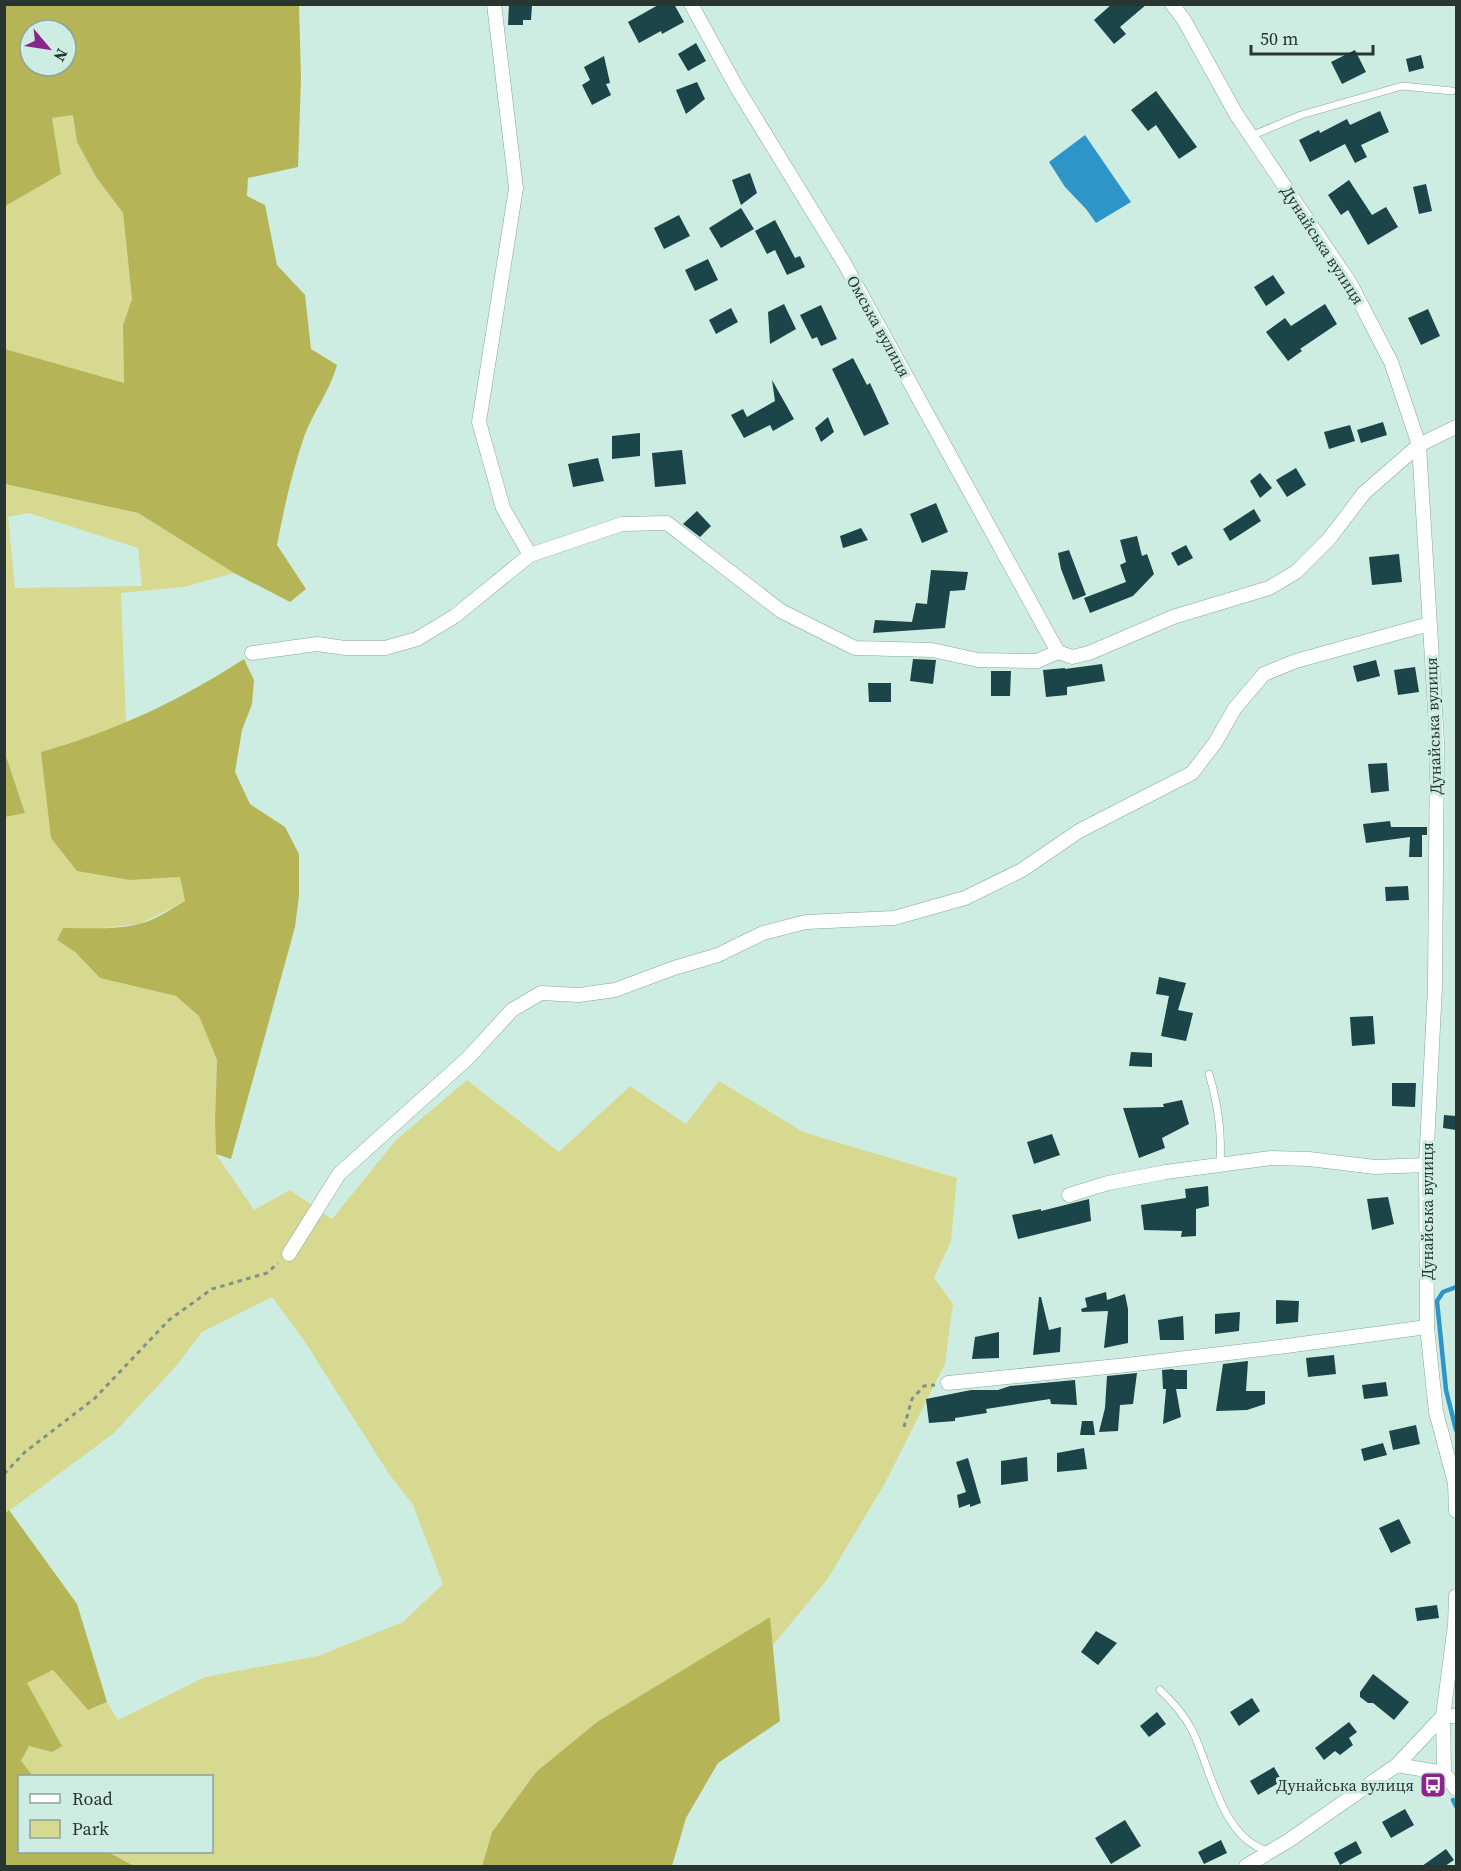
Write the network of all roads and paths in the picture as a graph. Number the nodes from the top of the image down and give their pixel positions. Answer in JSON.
{"nodes":[{"id":1,"x":495,"y":4,"type":"edge"},
{"id":2,"x":691,"y":4,"type":"edge"},
{"id":3,"x":1172,"y":4,"type":"edge"},
{"id":4,"x":1452,"y":91,"type":"dead end"},
{"id":5,"x":1251,"y":136,"type":"junction"},
{"id":6,"x":1456,"y":427,"type":"edge"},
{"id":7,"x":1419,"y":445,"type":"junction"},
{"id":8,"x":530,"y":555,"type":"junction"},
{"id":9,"x":1429,"y":624,"type":"junction"},
{"id":10,"x":1058,"y":652,"type":"junction"},
{"id":11,"x":252,"y":653,"type":"dead end"},
{"id":12,"x":1209,"y":1074,"type":"dead end"},
{"id":13,"x":1220,"y":1164,"type":"junction"},
{"id":14,"x":1426,"y":1165,"type":"junction"},
{"id":15,"x":1070,"y":1195,"type":"dead end"},
{"id":16,"x":289,"y":1254,"type":"joint"},
{"id":17,"x":1427,"y":1327,"type":"junction"},
{"id":18,"x":948,"y":1383,"type":"joint"},
{"id":19,"x":904,"y":1427,"type":"dead end"},
{"id":20,"x":4,"y":1474,"type":"edge"},
{"id":21,"x":1456,"y":1511,"type":"edge"},
{"id":22,"x":1456,"y":1596,"type":"edge"},
{"id":23,"x":1161,"y":1690,"type":"dead end"},
{"id":24,"x":1450,"y":1716,"type":"edge"},
{"id":25,"x":1397,"y":1765,"type":"junction"},
{"id":26,"x":1444,"y":1773,"type":"junction"},
{"id":27,"x":1456,"y":1789,"type":"edge"},
{"id":28,"x":1270,"y":1852,"type":"junction"},
{"id":29,"x":1246,"y":1866,"type":"edge"}],
"edges":[{"from":1,"to":8,"type":"street"},
{"from":2,"to":10,"type":"street","name":"Омська вулиця"},
{"from":3,"to":5,"type":"street","name":"Дунайська вулиця"},
{"from":4,"to":5,"type":"lane"},
{"from":5,"to":7,"type":"street","name":"Дунайська вулиця"},
{"from":6,"to":7,"type":"street"},
{"from":7,"to":9,"type":"street","name":"Дунайська вулиця"},
{"from":7,"to":10,"type":"street"},
{"from":8,"to":10,"type":"street"},
{"from":8,"to":11,"type":"street"},
{"from":9,"to":14,"type":"street","name":"Дунайська вулиця"},
{"from":9,"to":16,"type":"street"},
{"from":12,"to":13,"type":"lane"},
{"from":13,"to":14,"type":"street"},
{"from":13,"to":15,"type":"street"},
{"from":14,"to":17,"type":"street","name":"Дунайська вулиця"},
{"from":16,"to":20,"type":"path"},
{"from":17,"to":18,"type":"street"},
{"from":17,"to":21,"type":"street","name":"Дунайська вулиця"},
{"from":18,"to":19,"type":"path"},
{"from":22,"to":24,"type":"street"},
{"from":23,"to":28,"type":"lane"},
{"from":24,"to":25,"type":"street"},
{"from":24,"to":26,"type":"street"},
{"from":25,"to":26,"type":"street"},
{"from":25,"to":28,"type":"street"},
{"from":26,"to":27,"type":"street"},
{"from":28,"to":29,"type":"street"}]}
